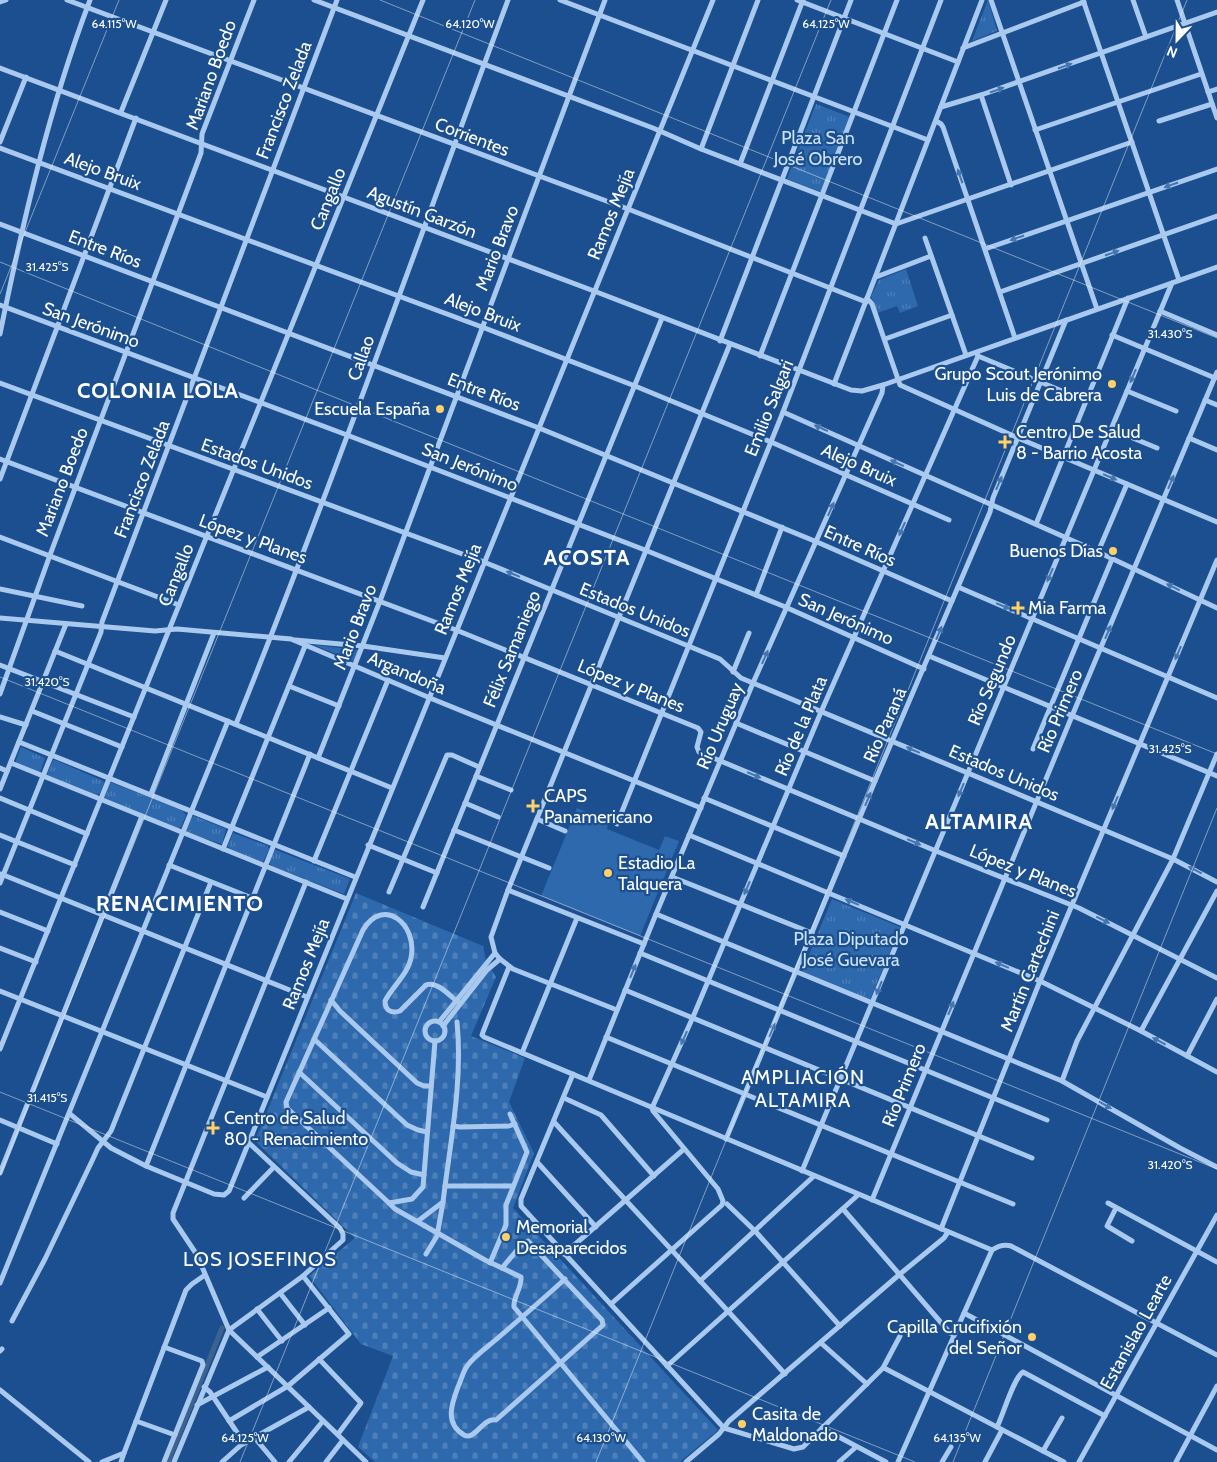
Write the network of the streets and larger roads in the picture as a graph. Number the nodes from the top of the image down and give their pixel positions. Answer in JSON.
{"nodes":[{"id":1,"x":6,"y":0,"type":"edge"},
{"id":2,"x":67,"y":0,"type":"edge"},
{"id":3,"x":90,"y":0,"type":"edge"},
{"id":4,"x":166,"y":0,"type":"edge"},
{"id":5,"x":254,"y":0,"type":"edge"},
{"id":6,"x":314,"y":0,"type":"edge"},
{"id":7,"x":337,"y":0,"type":"edge"},
{"id":8,"x":423,"y":0,"type":"edge"},
{"id":9,"x":508,"y":0,"type":"edge"},
{"id":10,"x":560,"y":0,"type":"edge"},
{"id":11,"x":605,"y":0,"type":"edge"},
{"id":12,"x":713,"y":0,"type":"edge"},
{"id":13,"x":758,"y":0,"type":"edge"},
{"id":14,"x":851,"y":0,"type":"edge"},
{"id":15,"x":897,"y":0,"type":"edge"},
{"id":16,"x":941,"y":0,"type":"edge"},
{"id":17,"x":982,"y":0,"type":"edge"},
{"id":18,"x":991,"y":0,"type":"edge"},
{"id":19,"x":1133,"y":0,"type":"edge"},
{"id":20,"x":1177,"y":0,"type":"edge"},
{"id":21,"x":801,"y":1,"type":"edge"},
{"id":22,"x":1084,"y":1,"type":"edge"},
{"id":23,"x":0,"y":2,"type":"edge"},
{"id":24,"x":87,"y":8,"type":"junction"},
{"id":25,"x":334,"y":8,"type":"junction"},
{"id":26,"x":1217,"y":12,"type":"edge"},
{"id":27,"x":599,"y":15,"type":"junction"},
{"id":28,"x":844,"y":18,"type":"junction"},
{"id":29,"x":1186,"y":23,"type":"junction"},
{"id":30,"x":153,"y":32,"type":"junction"},
{"id":31,"x":1002,"y":33,"type":"junction"},
{"id":32,"x":884,"y":34,"type":"junction"},
{"id":33,"x":409,"y":36,"type":"junction"},
{"id":34,"x":1146,"y":37,"type":"junction"},
{"id":35,"x":923,"y":48,"type":"junction"},
{"id":36,"x":963,"y":48,"type":"junction"},
{"id":37,"x":693,"y":50,"type":"junction"},
{"id":38,"x":1101,"y":53,"type":"junction"},
{"id":39,"x":230,"y":61,"type":"junction"},
{"id":40,"x":958,"y":62,"type":"junction"},
{"id":41,"x":484,"y":65,"type":"junction"},
{"id":42,"x":733,"y":66,"type":"junction"},
{"id":43,"x":0,"y":68,"type":"edge"},
{"id":44,"x":1201,"y":74,"type":"junction"},
{"id":45,"x":26,"y":77,"type":"junction"},
{"id":46,"x":772,"y":80,"type":"junction"},
{"id":47,"x":1019,"y":82,"type":"junction"},
{"id":48,"x":304,"y":88,"type":"junction"},
{"id":49,"x":59,"y":89,"type":"junction"},
{"id":50,"x":1217,"y":89,"type":"edge"},
{"id":51,"x":1208,"y":92,"type":"junction"},
{"id":52,"x":981,"y":95,"type":"junction"},
{"id":53,"x":569,"y":96,"type":"junction"},
{"id":54,"x":814,"y":96,"type":"junction"},
{"id":55,"x":1118,"y":102,"type":"junction"},
{"id":56,"x":1212,"y":104,"type":"junction"},
{"id":57,"x":941,"y":107,"type":"junction"},
{"id":58,"x":121,"y":112,"type":"junction"},
{"id":59,"x":854,"y":112,"type":"junction"},
{"id":60,"x":377,"y":116,"type":"junction"},
{"id":61,"x":136,"y":118,"type":"junction"},
{"id":62,"x":1217,"y":118,"type":"edge"},
{"id":63,"x":936,"y":121,"type":"junction"},
{"id":64,"x":1159,"y":121,"type":"dead end"},
{"id":65,"x":893,"y":126,"type":"junction"},
{"id":66,"x":1035,"y":130,"type":"junction"},
{"id":67,"x":659,"y":131,"type":"junction"},
{"id":68,"x":928,"y":140,"type":"junction"},
{"id":69,"x":0,"y":142,"type":"edge"},
{"id":70,"x":1132,"y":142,"type":"junction"},
{"id":71,"x":202,"y":144,"type":"junction"},
{"id":72,"x":455,"y":145,"type":"junction"},
{"id":73,"x":0,"y":148,"type":"edge"},
{"id":74,"x":702,"y":149,"type":"junction"},
{"id":75,"x":40,"y":162,"type":"junction"},
{"id":76,"x":740,"y":164,"type":"junction"},
{"id":77,"x":1217,"y":169,"type":"edge"},
{"id":78,"x":272,"y":170,"type":"junction"},
{"id":79,"x":1050,"y":171,"type":"junction"},
{"id":80,"x":539,"y":177,"type":"junction"},
{"id":81,"x":782,"y":180,"type":"junction"},
{"id":82,"x":1011,"y":185,"type":"junction"},
{"id":83,"x":110,"y":188,"type":"junction"},
{"id":84,"x":1149,"y":192,"type":"junction"},
{"id":85,"x":822,"y":195,"type":"junction"},
{"id":86,"x":343,"y":197,"type":"junction"},
{"id":87,"x":968,"y":200,"type":"junction"},
{"id":88,"x":628,"y":209,"type":"junction"},
{"id":89,"x":860,"y":210,"type":"junction"},
{"id":90,"x":178,"y":214,"type":"junction"},
{"id":91,"x":1217,"y":216,"type":"edge"},
{"id":92,"x":1067,"y":221,"type":"junction"},
{"id":93,"x":0,"y":224,"type":"edge"},
{"id":94,"x":896,"y":224,"type":"junction"},
{"id":95,"x":424,"y":228,"type":"junction"},
{"id":96,"x":22,"y":233,"type":"junction"},
{"id":97,"x":1164,"y":235,"type":"junction"},
{"id":98,"x":925,"y":238,"type":"dead end"},
{"id":99,"x":246,"y":239,"type":"junction"},
{"id":100,"x":986,"y":249,"type":"junction"},
{"id":101,"x":84,"y":256,"type":"junction"},
{"id":102,"x":931,"y":256,"type":"junction"},
{"id":103,"x":752,"y":258,"type":"junction"},
{"id":104,"x":508,"y":259,"type":"junction"},
{"id":105,"x":1081,"y":264,"type":"junction"},
{"id":106,"x":316,"y":265,"type":"junction"},
{"id":107,"x":1217,"y":267,"type":"edge"},
{"id":108,"x":792,"y":274,"type":"junction"},
{"id":109,"x":876,"y":277,"type":"junction"},
{"id":110,"x":1179,"y":280,"type":"junction"},
{"id":111,"x":153,"y":282,"type":"junction"},
{"id":112,"x":1172,"y":283,"type":"junction"},
{"id":113,"x":830,"y":288,"type":"junction"},
{"id":114,"x":594,"y":291,"type":"junction"},
{"id":115,"x":1000,"y":292,"type":"junction"},
{"id":116,"x":399,"y":296,"type":"junction"},
{"id":117,"x":1128,"y":298,"type":"junction"},
{"id":118,"x":866,"y":300,"type":"junction"},
{"id":119,"x":3,"y":306,"type":"edge"},
{"id":120,"x":222,"y":308,"type":"junction"},
{"id":121,"x":1097,"y":309,"type":"junction"},
{"id":122,"x":1160,"y":312,"type":"junction"},
{"id":123,"x":952,"y":315,"type":"junction"},
{"id":124,"x":662,"y":318,"type":"junction"},
{"id":125,"x":1066,"y":320,"type":"junction"},
{"id":126,"x":57,"y":327,"type":"junction"},
{"id":127,"x":482,"y":327,"type":"junction"},
{"id":128,"x":288,"y":333,"type":"junction"},
{"id":129,"x":0,"y":334,"type":"edge"},
{"id":130,"x":1112,"y":335,"type":"junction"},
{"id":131,"x":1217,"y":335,"type":"edge"},
{"id":132,"x":1015,"y":338,"type":"junction"},
{"id":133,"x":884,"y":339,"type":"junction"},
{"id":134,"x":720,"y":341,"type":"junction"},
{"id":135,"x":730,"y":344,"type":"junction"},
{"id":136,"x":1144,"y":349,"type":"junction"},
{"id":137,"x":126,"y":352,"type":"junction"},
{"id":138,"x":977,"y":354,"type":"junction"},
{"id":139,"x":966,"y":355,"type":"junction"},
{"id":140,"x":760,"y":356,"type":"junction"},
{"id":141,"x":566,"y":359,"type":"junction"},
{"id":142,"x":374,"y":365,"type":"junction"},
{"id":143,"x":799,"y":371,"type":"junction"},
{"id":144,"x":1217,"y":372,"type":"edge"},
{"id":145,"x":195,"y":378,"type":"junction"},
{"id":146,"x":1214,"y":378,"type":"junction"},
{"id":147,"x":897,"y":379,"type":"junction"},
{"id":148,"x":1041,"y":382,"type":"junction"},
{"id":149,"x":0,"y":383,"type":"edge"},
{"id":150,"x":834,"y":384,"type":"junction"},
{"id":151,"x":883,"y":385,"type":"junction"},
{"id":152,"x":635,"y":386,"type":"junction"},
{"id":153,"x":1127,"y":391,"type":"junction"},
{"id":154,"x":32,"y":395,"type":"junction"},
{"id":155,"x":457,"y":396,"type":"junction"},
{"id":156,"x":1205,"y":400,"type":"junction"},
{"id":157,"x":1086,"y":401,"type":"junction"},
{"id":158,"x":260,"y":403,"type":"junction"},
{"id":159,"x":1217,"y":405,"type":"edge"},
{"id":160,"x":954,"y":409,"type":"junction"},
{"id":161,"x":1176,"y":411,"type":"dead end"},
{"id":162,"x":783,"y":412,"type":"junction"},
{"id":163,"x":702,"y":413,"type":"junction"},
{"id":164,"x":100,"y":420,"type":"junction"},
{"id":165,"x":538,"y":428,"type":"junction"},
{"id":166,"x":1111,"y":428,"type":"junction"},
{"id":167,"x":347,"y":434,"type":"junction"},
{"id":168,"x":1018,"y":438,"type":"junction"},
{"id":169,"x":1189,"y":438,"type":"junction"},
{"id":170,"x":771,"y":442,"type":"junction"},
{"id":171,"x":858,"y":445,"type":"junction"},
{"id":172,"x":169,"y":446,"type":"junction"},
{"id":173,"x":1157,"y":448,"type":"dead end"},
{"id":174,"x":1217,"y":450,"type":"edge"},
{"id":175,"x":606,"y":456,"type":"junction"},
{"id":176,"x":1064,"y":457,"type":"junction"},
{"id":177,"x":0,"y":459,"type":"edge"},
{"id":178,"x":6,"y":461,"type":"junction"},
{"id":179,"x":431,"y":466,"type":"junction"},
{"id":180,"x":233,"y":470,"type":"junction"},
{"id":181,"x":1094,"y":470,"type":"junction"},
{"id":182,"x":846,"y":474,"type":"junction"},
{"id":183,"x":925,"y":475,"type":"junction"},
{"id":184,"x":0,"y":479,"type":"edge"},
{"id":185,"x":672,"y":483,"type":"junction"},
{"id":186,"x":1127,"y":484,"type":"junction"},
{"id":187,"x":75,"y":488,"type":"junction"},
{"id":188,"x":510,"y":498,"type":"junction"},
{"id":189,"x":1163,"y":500,"type":"junction"},
{"id":190,"x":322,"y":503,"type":"junction"},
{"id":191,"x":913,"y":504,"type":"junction"},
{"id":192,"x":991,"y":504,"type":"junction"},
{"id":193,"x":743,"y":511,"type":"junction"},
{"id":194,"x":143,"y":513,"type":"junction"},
{"id":195,"x":949,"y":520,"type":"dead end"},
{"id":196,"x":1217,"y":522,"type":"edge"},
{"id":197,"x":1036,"y":524,"type":"junction"},
{"id":198,"x":578,"y":525,"type":"junction"},
{"id":199,"x":782,"y":527,"type":"junction"},
{"id":200,"x":405,"y":533,"type":"junction"},
{"id":201,"x":207,"y":536,"type":"junction"},
{"id":202,"x":0,"y":537,"type":"edge"},
{"id":203,"x":1066,"y":538,"type":"junction"},
{"id":204,"x":817,"y":542,"type":"junction"},
{"id":205,"x":645,"y":550,"type":"junction"},
{"id":206,"x":1098,"y":552,"type":"junction"},
{"id":207,"x":50,"y":555,"type":"junction"},
{"id":208,"x":1112,"y":559,"type":"junction"},
{"id":209,"x":1217,"y":560,"type":"edge"},
{"id":210,"x":484,"y":562,"type":"junction"},
{"id":211,"x":1134,"y":569,"type":"junction"},
{"id":212,"x":296,"y":570,"type":"junction"},
{"id":213,"x":883,"y":571,"type":"junction"},
{"id":214,"x":716,"y":578,"type":"junction"},
{"id":215,"x":118,"y":582,"type":"junction"},
{"id":216,"x":958,"y":587,"type":"junction"},
{"id":217,"x":0,"y":590,"type":"edge"},
{"id":218,"x":552,"y":590,"type":"junction"},
{"id":219,"x":756,"y":595,"type":"junction"},
{"id":220,"x":35,"y":597,"type":"junction"},
{"id":221,"x":1200,"y":600,"type":"junction"},
{"id":222,"x":380,"y":601,"type":"junction"},
{"id":223,"x":952,"y":601,"type":"junction"},
{"id":224,"x":179,"y":605,"type":"junction"},
{"id":225,"x":82,"y":606,"type":"dead end"},
{"id":226,"x":787,"y":608,"type":"junction"},
{"id":227,"x":1217,"y":608,"type":"edge"},
{"id":228,"x":0,"y":618,"type":"edge"},
{"id":229,"x":618,"y":618,"type":"junction"},
{"id":230,"x":1032,"y":618,"type":"junction"},
{"id":231,"x":26,"y":620,"type":"junction"},
{"id":232,"x":66,"y":624,"type":"junction"},
{"id":233,"x":101,"y":628,"type":"junction"},
{"id":234,"x":169,"y":630,"type":"junction"},
{"id":235,"x":456,"y":630,"type":"junction"},
{"id":236,"x":214,"y":633,"type":"junction"},
{"id":237,"x":750,"y":633,"type":"dead end"},
{"id":238,"x":270,"y":638,"type":"junction"},
{"id":239,"x":853,"y":638,"type":"junction"},
{"id":240,"x":1079,"y":638,"type":"junction"},
{"id":241,"x":291,"y":640,"type":"junction"},
{"id":242,"x":305,"y":646,"type":"junction"},
{"id":243,"x":363,"y":646,"type":"junction"},
{"id":244,"x":688,"y":646,"type":"junction"},
{"id":245,"x":1101,"y":648,"type":"junction"},
{"id":246,"x":55,"y":651,"type":"junction"},
{"id":247,"x":929,"y":656,"type":"junction"},
{"id":248,"x":446,"y":658,"type":"junction"},
{"id":249,"x":524,"y":658,"type":"junction"},
{"id":250,"x":0,"y":664,"type":"edge"},
{"id":251,"x":88,"y":664,"type":"junction"},
{"id":252,"x":355,"y":666,"type":"junction"},
{"id":253,"x":10,"y":668,"type":"junction"},
{"id":254,"x":924,"y":669,"type":"junction"},
{"id":255,"x":733,"y":672,"type":"junction"},
{"id":256,"x":1168,"y":677,"type":"junction"},
{"id":257,"x":388,"y":680,"type":"junction"},
{"id":258,"x":44,"y":682,"type":"junction"},
{"id":259,"x":753,"y":683,"type":"junction"},
{"id":260,"x":591,"y":685,"type":"junction"},
{"id":261,"x":289,"y":686,"type":"junction"},
{"id":262,"x":1004,"y":687,"type":"junction"},
{"id":263,"x":146,"y":688,"type":"junction"},
{"id":264,"x":0,"y":694,"type":"edge"},
{"id":265,"x":76,"y":694,"type":"junction"},
{"id":266,"x":430,"y":698,"type":"junction"},
{"id":267,"x":1217,"y":698,"type":"edge"},
{"id":268,"x":187,"y":704,"type":"junction"},
{"id":269,"x":339,"y":706,"type":"junction"},
{"id":270,"x":1051,"y":707,"type":"junction"},
{"id":271,"x":32,"y":711,"type":"junction"},
{"id":272,"x":821,"y":712,"type":"junction"},
{"id":273,"x":661,"y":713,"type":"junction"},
{"id":274,"x":1072,"y":716,"type":"junction"},
{"id":275,"x":0,"y":717,"type":"edge"},
{"id":276,"x":134,"y":717,"type":"junction"},
{"id":277,"x":228,"y":721,"type":"junction"},
{"id":278,"x":736,"y":723,"type":"junction"},
{"id":279,"x":64,"y":724,"type":"junction"},
{"id":280,"x":236,"y":724,"type":"junction"},
{"id":281,"x":26,"y":725,"type":"junction"},
{"id":282,"x":496,"y":725,"type":"junction"},
{"id":283,"x":268,"y":738,"type":"junction"},
{"id":284,"x":19,"y":742,"type":"junction"},
{"id":285,"x":892,"y":742,"type":"junction"},
{"id":286,"x":1140,"y":744,"type":"junction"},
{"id":287,"x":122,"y":747,"type":"junction"},
{"id":288,"x":1033,"y":749,"type":"dead end"},
{"id":289,"x":564,"y":752,"type":"junction"},
{"id":290,"x":804,"y":752,"type":"junction"},
{"id":291,"x":310,"y":754,"type":"junction"},
{"id":292,"x":1217,"y":754,"type":"edge"},
{"id":293,"x":51,"y":755,"type":"junction"},
{"id":294,"x":318,"y":758,"type":"junction"},
{"id":295,"x":720,"y":761,"type":"junction"},
{"id":296,"x":11,"y":763,"type":"junction"},
{"id":297,"x":479,"y":766,"type":"junction"},
{"id":298,"x":0,"y":768,"type":"edge"},
{"id":299,"x":8,"y":771,"type":"junction"},
{"id":300,"x":351,"y":771,"type":"junction"},
{"id":301,"x":968,"y":773,"type":"junction"},
{"id":302,"x":1209,"y":773,"type":"junction"},
{"id":303,"x":42,"y":776,"type":"junction"},
{"id":304,"x":476,"y":776,"type":"junction"},
{"id":305,"x":1217,"y":776,"type":"edge"},
{"id":306,"x":109,"y":778,"type":"junction"},
{"id":307,"x":634,"y":781,"type":"junction"},
{"id":308,"x":875,"y":781,"type":"junction"},
{"id":309,"x":392,"y":788,"type":"junction"},
{"id":310,"x":0,"y":789,"type":"edge"},
{"id":311,"x":788,"y":789,"type":"junction"},
{"id":312,"x":511,"y":790,"type":"dead end"},
{"id":313,"x":151,"y":794,"type":"junction"},
{"id":314,"x":0,"y":798,"type":"edge"},
{"id":315,"x":704,"y":798,"type":"junction"},
{"id":316,"x":100,"y":800,"type":"junction"},
{"id":317,"x":1037,"y":802,"type":"junction"},
{"id":318,"x":465,"y":803,"type":"junction"},
{"id":319,"x":701,"y":808,"type":"junction"},
{"id":320,"x":29,"y":810,"type":"junction"},
{"id":321,"x":190,"y":811,"type":"junction"},
{"id":322,"x":142,"y":816,"type":"junction"},
{"id":323,"x":498,"y":817,"type":"dead end"},
{"id":324,"x":537,"y":819,"type":"junction"},
{"id":325,"x":859,"y":819,"type":"junction"},
{"id":326,"x":617,"y":824,"type":"dead end"},
{"id":327,"x":772,"y":827,"type":"junction"},
{"id":328,"x":232,"y":828,"type":"junction"},
{"id":329,"x":454,"y":830,"type":"junction"},
{"id":330,"x":1104,"y":830,"type":"junction"},
{"id":331,"x":565,"y":831,"type":"dead end"},
{"id":332,"x":182,"y":832,"type":"junction"},
{"id":333,"x":87,"y":834,"type":"junction"},
{"id":334,"x":0,"y":835,"type":"edge"},
{"id":335,"x":689,"y":835,"type":"junction"},
{"id":336,"x":16,"y":842,"type":"junction"},
{"id":337,"x":273,"y":844,"type":"junction"},
{"id":338,"x":368,"y":845,"type":"junction"},
{"id":339,"x":223,"y":849,"type":"junction"},
{"id":340,"x":936,"y":851,"type":"junction"},
{"id":341,"x":844,"y":856,"type":"junction"},
{"id":342,"x":522,"y":857,"type":"junction"},
{"id":343,"x":402,"y":859,"type":"junction"},
{"id":344,"x":1172,"y":859,"type":"junction"},
{"id":345,"x":314,"y":861,"type":"junction"},
{"id":346,"x":757,"y":863,"type":"junction"},
{"id":347,"x":74,"y":865,"type":"junction"},
{"id":348,"x":169,"y":865,"type":"junction"},
{"id":349,"x":265,"y":866,"type":"junction"},
{"id":350,"x":550,"y":868,"type":"dead end"},
{"id":351,"x":436,"y":873,"type":"junction"},
{"id":352,"x":2,"y":874,"type":"edge"},
{"id":353,"x":672,"y":877,"type":"junction"},
{"id":354,"x":355,"y":878,"type":"junction"},
{"id":355,"x":1005,"y":878,"type":"junction"},
{"id":356,"x":211,"y":882,"type":"junction"},
{"id":357,"x":306,"y":882,"type":"junction"},
{"id":358,"x":1217,"y":882,"type":"edge"},
{"id":359,"x":0,"y":883,"type":"edge"},
{"id":360,"x":508,"y":890,"type":"junction"},
{"id":361,"x":1217,"y":890,"type":"edge"},
{"id":362,"x":389,"y":892,"type":"dead end"},
{"id":363,"x":829,"y":892,"type":"junction"},
{"id":364,"x":62,"y":898,"type":"junction"},
{"id":365,"x":252,"y":898,"type":"junction"},
{"id":366,"x":347,"y":899,"type":"junction"},
{"id":367,"x":740,"y":904,"type":"junction"},
{"id":368,"x":1072,"y":905,"type":"junction"},
{"id":369,"x":423,"y":907,"type":"dead end"},
{"id":370,"x":0,"y":912,"type":"edge"},
{"id":371,"x":103,"y":914,"type":"junction"},
{"id":372,"x":656,"y":914,"type":"junction"},
{"id":373,"x":577,"y":918,"type":"junction"},
{"id":374,"x":905,"y":925,"type":"junction"},
{"id":375,"x":48,"y":931,"type":"junction"},
{"id":376,"x":144,"y":931,"type":"junction"},
{"id":377,"x":812,"y":933,"type":"junction"},
{"id":378,"x":1133,"y":935,"type":"junction"},
{"id":379,"x":724,"y":942,"type":"junction"},
{"id":380,"x":644,"y":944,"type":"junction"},
{"id":381,"x":0,"y":948,"type":"edge"},
{"id":382,"x":185,"y":948,"type":"junction"},
{"id":383,"x":495,"y":953,"type":"junction"},
{"id":384,"x":640,"y":953,"type":"junction"},
{"id":385,"x":974,"y":953,"type":"junction"},
{"id":386,"x":500,"y":959,"type":"junction"},
{"id":387,"x":1180,"y":959,"type":"junction"},
{"id":388,"x":36,"y":962,"type":"junction"},
{"id":389,"x":226,"y":964,"type":"junction"},
{"id":390,"x":509,"y":966,"type":"junction"},
{"id":391,"x":796,"y":971,"type":"junction"},
{"id":392,"x":1217,"y":978,"type":"edge"},
{"id":393,"x":266,"y":980,"type":"junction"},
{"id":394,"x":708,"y":980,"type":"junction"},
{"id":395,"x":1040,"y":981,"type":"junction"},
{"id":396,"x":550,"y":983,"type":"junction"},
{"id":397,"x":625,"y":990,"type":"junction"},
{"id":398,"x":0,"y":991,"type":"edge"},
{"id":399,"x":307,"y":997,"type":"junction"},
{"id":400,"x":21,"y":999,"type":"junction"},
{"id":401,"x":1217,"y":999,"type":"edge"},
{"id":402,"x":331,"y":1000,"type":"junction"},
{"id":403,"x":458,"y":1003,"type":"junction"},
{"id":404,"x":873,"y":1003,"type":"junction"},
{"id":405,"x":1094,"y":1007,"type":"junction"},
{"id":406,"x":617,"y":1010,"type":"junction"},
{"id":407,"x":780,"y":1010,"type":"junction"},
{"id":408,"x":62,"y":1015,"type":"junction"},
{"id":409,"x":693,"y":1017,"type":"junction"},
{"id":410,"x":457,"y":1022,"type":"dead end"},
{"id":411,"x":441,"y":1024,"type":"junction"},
{"id":412,"x":1141,"y":1031,"type":"junction"},
{"id":413,"x":103,"y":1032,"type":"junction"},
{"id":414,"x":942,"y":1032,"type":"junction"},
{"id":415,"x":3,"y":1034,"type":"edge"},
{"id":416,"x":606,"y":1038,"type":"junction"},
{"id":417,"x":314,"y":1039,"type":"junction"},
{"id":418,"x":435,"y":1041,"type":"junction"},
{"id":419,"x":857,"y":1042,"type":"junction"},
{"id":420,"x":765,"y":1047,"type":"junction"},
{"id":421,"x":0,"y":1049,"type":"edge"},
{"id":422,"x":144,"y":1049,"type":"junction"},
{"id":423,"x":522,"y":1053,"type":"junction"},
{"id":424,"x":1187,"y":1056,"type":"junction"},
{"id":425,"x":1009,"y":1060,"type":"junction"},
{"id":426,"x":672,"y":1065,"type":"junction"},
{"id":427,"x":185,"y":1066,"type":"junction"},
{"id":428,"x":926,"y":1070,"type":"junction"},
{"id":429,"x":299,"y":1072,"type":"junction"},
{"id":430,"x":1217,"y":1072,"type":"edge"},
{"id":431,"x":574,"y":1074,"type":"junction"},
{"id":432,"x":842,"y":1079,"type":"junction"},
{"id":433,"x":589,"y":1080,"type":"junction"},
{"id":434,"x":226,"y":1081,"type":"junction"},
{"id":435,"x":1062,"y":1081,"type":"junction"},
{"id":436,"x":431,"y":1086,"type":"junction"},
{"id":437,"x":745,"y":1095,"type":"junction"},
{"id":438,"x":267,"y":1097,"type":"junction"},
{"id":439,"x":564,"y":1098,"type":"junction"},
{"id":440,"x":993,"y":1098,"type":"junction"},
{"id":441,"x":652,"y":1108,"type":"junction"},
{"id":442,"x":910,"y":1108,"type":"junction"},
{"id":443,"x":70,"y":1114,"type":"junction"},
{"id":444,"x":510,"y":1114,"type":"dead end"},
{"id":445,"x":0,"y":1120,"type":"edge"},
{"id":446,"x":1047,"y":1120,"type":"dead end"},
{"id":447,"x":554,"y":1122,"type":"junction"},
{"id":448,"x":515,"y":1124,"type":"junction"},
{"id":449,"x":822,"y":1125,"type":"junction"},
{"id":450,"x":452,"y":1126,"type":"junction"},
{"id":451,"x":18,"y":1128,"type":"junction"},
{"id":452,"x":427,"y":1132,"type":"junction"},
{"id":453,"x":978,"y":1136,"type":"junction"},
{"id":454,"x":726,"y":1139,"type":"junction"},
{"id":455,"x":104,"y":1142,"type":"junction"},
{"id":456,"x":248,"y":1143,"type":"junction"},
{"id":457,"x":57,"y":1144,"type":"junction"},
{"id":458,"x":684,"y":1149,"type":"junction"},
{"id":459,"x":891,"y":1154,"type":"junction"},
{"id":460,"x":1032,"y":1158,"type":"dead end"},
{"id":461,"x":537,"y":1162,"type":"junction"},
{"id":462,"x":146,"y":1166,"type":"junction"},
{"id":463,"x":274,"y":1167,"type":"junction"},
{"id":464,"x":1217,"y":1167,"type":"edge"},
{"id":465,"x":802,"y":1171,"type":"junction"},
{"id":466,"x":0,"y":1173,"type":"edge"},
{"id":467,"x":424,"y":1175,"type":"junction"},
{"id":468,"x":654,"y":1176,"type":"junction"},
{"id":469,"x":814,"y":1176,"type":"junction"},
{"id":470,"x":959,"y":1181,"type":"junction"},
{"id":471,"x":186,"y":1183,"type":"junction"},
{"id":472,"x":445,"y":1186,"type":"junction"},
{"id":473,"x":513,"y":1186,"type":"junction"},
{"id":474,"x":858,"y":1195,"type":"junction"},
{"id":475,"x":244,"y":1198,"type":"dead end"},
{"id":476,"x":872,"y":1200,"type":"junction"},
{"id":477,"x":443,"y":1202,"type":"junction"},
{"id":478,"x":625,"y":1202,"type":"junction"},
{"id":479,"x":725,"y":1202,"type":"junction"},
{"id":480,"x":389,"y":1203,"type":"junction"},
{"id":481,"x":1108,"y":1203,"type":"dead end"},
{"id":482,"x":1013,"y":1204,"type":"dead end"},
{"id":483,"x":1116,"y":1208,"type":"junction"},
{"id":484,"x":843,"y":1209,"type":"junction"},
{"id":485,"x":1217,"y":1216,"type":"edge"},
{"id":486,"x":418,"y":1220,"type":"junction"},
{"id":487,"x":596,"y":1227,"type":"junction"},
{"id":488,"x":940,"y":1228,"type":"junction"},
{"id":489,"x":438,"y":1232,"type":"junction"},
{"id":490,"x":756,"y":1232,"type":"junction"},
{"id":491,"x":948,"y":1232,"type":"junction"},
{"id":492,"x":1132,"y":1241,"type":"dead end"},
{"id":493,"x":992,"y":1250,"type":"junction"},
{"id":494,"x":672,"y":1251,"type":"junction"},
{"id":495,"x":1197,"y":1251,"type":"junction"},
{"id":496,"x":426,"y":1254,"type":"dead end"},
{"id":497,"x":564,"y":1254,"type":"junction"},
{"id":498,"x":1217,"y":1262,"type":"edge"},
{"id":499,"x":490,"y":1263,"type":"junction"},
{"id":500,"x":783,"y":1263,"type":"junction"},
{"id":501,"x":502,"y":1268,"type":"junction"},
{"id":502,"x":900,"y":1274,"type":"junction"},
{"id":503,"x":205,"y":1275,"type":"junction"},
{"id":504,"x":303,"y":1276,"type":"junction"},
{"id":505,"x":565,"y":1279,"type":"junction"},
{"id":506,"x":700,"y":1281,"type":"junction"},
{"id":507,"x":0,"y":1284,"type":"edge"},
{"id":508,"x":280,"y":1293,"type":"junction"},
{"id":509,"x":611,"y":1304,"type":"junction"},
{"id":510,"x":329,"y":1308,"type":"junction"},
{"id":511,"x":257,"y":1309,"type":"junction"},
{"id":512,"x":729,"y":1311,"type":"junction"},
{"id":513,"x":964,"y":1313,"type":"junction"},
{"id":514,"x":522,"y":1317,"type":"junction"},
{"id":515,"x":12,"y":1321,"type":"dead end"},
{"id":516,"x":1158,"y":1323,"type":"junction"},
{"id":517,"x":305,"y":1325,"type":"junction"},
{"id":518,"x":840,"y":1326,"type":"junction"},
{"id":519,"x":229,"y":1330,"type":"junction"},
{"id":520,"x":954,"y":1335,"type":"junction"},
{"id":521,"x":900,"y":1336,"type":"dead end"},
{"id":522,"x":282,"y":1341,"type":"junction"},
{"id":523,"x":821,"y":1343,"type":"junction"},
{"id":524,"x":164,"y":1347,"type":"junction"},
{"id":525,"x":1217,"y":1355,"type":"edge"},
{"id":526,"x":257,"y":1357,"type":"junction"},
{"id":527,"x":319,"y":1359,"type":"junction"},
{"id":528,"x":561,"y":1362,"type":"junction"},
{"id":529,"x":667,"y":1366,"type":"junction"},
{"id":530,"x":268,"y":1367,"type":"junction"},
{"id":531,"x":883,"y":1368,"type":"junction"},
{"id":532,"x":785,"y":1374,"type":"junction"},
{"id":533,"x":867,"y":1384,"type":"junction"},
{"id":534,"x":288,"y":1386,"type":"junction"},
{"id":535,"x":1217,"y":1386,"type":"edge"},
{"id":536,"x":204,"y":1387,"type":"junction"},
{"id":537,"x":0,"y":1390,"type":"edge"},
{"id":538,"x":930,"y":1392,"type":"junction"},
{"id":539,"x":1116,"y":1396,"type":"junction"},
{"id":540,"x":213,"y":1397,"type":"junction"},
{"id":541,"x":197,"y":1405,"type":"junction"},
{"id":542,"x":309,"y":1407,"type":"junction"},
{"id":543,"x":1105,"y":1416,"type":"junction"},
{"id":544,"x":1062,"y":1418,"type":"dead end"},
{"id":545,"x":323,"y":1420,"type":"junction"},
{"id":546,"x":136,"y":1421,"type":"junction"},
{"id":547,"x":229,"y":1421,"type":"junction"},
{"id":548,"x":724,"y":1428,"type":"junction"},
{"id":549,"x":822,"y":1428,"type":"junction"},
{"id":550,"x":1000,"y":1428,"type":"junction"},
{"id":551,"x":338,"y":1434,"type":"junction"},
{"id":552,"x":175,"y":1435,"type":"junction"},
{"id":553,"x":1191,"y":1436,"type":"junction"},
{"id":554,"x":255,"y":1438,"type":"junction"},
{"id":555,"x":343,"y":1440,"type":"junction"},
{"id":556,"x":244,"y":1443,"type":"junction"},
{"id":557,"x":856,"y":1446,"type":"junction"},
{"id":558,"x":951,"y":1447,"type":"dead end"},
{"id":559,"x":1217,"y":1450,"type":"edge"},
{"id":560,"x":1043,"y":1451,"type":"junction"},
{"id":561,"x":124,"y":1453,"type":"junction"},
{"id":562,"x":225,"y":1461,"type":"edge"},
{"id":563,"x":364,"y":1461,"type":"edge"},
{"id":564,"x":89,"y":1462,"type":"edge"},
{"id":565,"x":102,"y":1462,"type":"edge"},
{"id":566,"x":121,"y":1462,"type":"edge"},
{"id":567,"x":164,"y":1462,"type":"edge"},
{"id":568,"x":174,"y":1462,"type":"edge"},
{"id":569,"x":275,"y":1462,"type":"edge"},
{"id":570,"x":289,"y":1462,"type":"edge"},
{"id":571,"x":326,"y":1462,"type":"edge"},
{"id":572,"x":644,"y":1462,"type":"edge"},
{"id":573,"x":686,"y":1462,"type":"edge"},
{"id":574,"x":839,"y":1462,"type":"edge"},
{"id":575,"x":886,"y":1462,"type":"edge"},
{"id":576,"x":898,"y":1462,"type":"edge"},
{"id":577,"x":942,"y":1462,"type":"edge"},
{"id":578,"x":986,"y":1462,"type":"edge"},
{"id":579,"x":1064,"y":1462,"type":"edge"},
{"id":580,"x":1079,"y":1462,"type":"edge"},
{"id":581,"x":1176,"y":1462,"type":"edge"}],
"edges":[{"from":1,"to":23,"type":"street"},
{"from":2,"to":24,"type":"street","name":"Corrientes"},
{"from":3,"to":24,"type":"street"},
{"from":4,"to":30,"type":"street"},
{"from":5,"to":39,"type":"street","name":"Mariano Boedo"},
{"from":6,"to":25,"type":"street"},
{"from":7,"to":25,"type":"street","name":"Francisco Zelada"},
{"from":8,"to":33,"type":"street","name":"Cangallo"},
{"from":9,"to":41,"type":"street","name":"Callao"},
{"from":10,"to":27,"type":"street"},
{"from":11,"to":27,"type":"street","name":"Mario Bravo"},
{"from":12,"to":37,"type":"street","name":"Ramos Mejía"},
{"from":13,"to":42,"type":"street"},
{"from":14,"to":28,"type":"street"},
{"from":15,"to":32,"type":"street"},
{"from":16,"to":35,"type":"street","name":"Emilio Salgari"},
{"from":17,"to":36,"type":"street"},
{"from":18,"to":31,"type":"street"},
{"from":19,"to":34,"type":"street"},
{"from":20,"to":29,"type":"street"},
{"from":21,"to":28,"type":"street"},
{"from":21,"to":46,"type":"street"},
{"from":22,"to":31,"type":"street"},
{"from":22,"to":38,"type":"street"},
{"from":24,"to":30,"type":"street","name":"Corrientes"},
{"from":24,"to":49,"type":"street"},
{"from":25,"to":33,"type":"street"},
{"from":25,"to":48,"type":"street","name":"Francisco Zelada"},
{"from":26,"to":29,"type":"street"},
{"from":27,"to":37,"type":"street"},
{"from":27,"to":53,"type":"street","name":"Mario Bravo"},
{"from":28,"to":32,"type":"street"},
{"from":28,"to":54,"type":"street"},
{"from":29,"to":34,"type":"street"},
{"from":29,"to":44,"type":"street"},
{"from":30,"to":39,"type":"street","name":"Corrientes"},
{"from":30,"to":58,"type":"street"},
{"from":31,"to":36,"type":"street"},
{"from":31,"to":47,"type":"street"},
{"from":32,"to":35,"type":"street"},
{"from":32,"to":59,"type":"street"},
{"from":33,"to":41,"type":"street"},
{"from":33,"to":60,"type":"street","name":"Cangallo"},
{"from":34,"to":38,"type":"street"},
{"from":35,"to":40,"type":"street"},
{"from":35,"to":65,"type":"street","name":"Emilio Salgari"},
{"from":36,"to":40,"type":"street"},
{"from":37,"to":42,"type":"street"},
{"from":37,"to":67,"type":"street","name":"Ramos Mejía"},
{"from":47,"to":38,"type":"street","one_way":true},
{"from":38,"to":55,"type":"street"},
{"from":39,"to":48,"type":"street","name":"Corrientes"},
{"from":39,"to":71,"type":"street","name":"Mariano Boedo"},
{"from":40,"to":57,"type":"street"},
{"from":41,"to":53,"type":"street"},
{"from":41,"to":72,"type":"street","name":"Callao"},
{"from":42,"to":46,"type":"street"},
{"from":42,"to":74,"type":"street"},
{"from":43,"to":45,"type":"street","name":"Agustín Garzón"},
{"from":44,"to":51,"type":"street"},
{"from":44,"to":55,"type":"street"},
{"from":45,"to":49,"type":"street","name":"Agustín Garzón"},
{"from":45,"to":69,"type":"street"},
{"from":46,"to":54,"type":"street"},
{"from":46,"to":76,"type":"street"},
{"from":52,"to":47,"type":"street","one_way":true},
{"from":47,"to":66,"type":"street"},
{"from":48,"to":60,"type":"street","name":"Corrientes"},
{"from":48,"to":78,"type":"street","name":"Francisco Zelada"},
{"from":49,"to":58,"type":"street","name":"Agustín Garzón"},
{"from":49,"to":75,"type":"street"},
{"from":50,"to":51,"type":"street"},
{"from":51,"to":56,"type":"street"},
{"from":52,"to":57,"type":"street"},
{"from":52,"to":82,"type":"street"},
{"from":53,"to":67,"type":"street"},
{"from":53,"to":80,"type":"street","name":"Mario Bravo"},
{"from":54,"to":59,"type":"street"},
{"from":54,"to":81,"type":"street"},
{"from":55,"to":66,"type":"street"},
{"from":55,"to":70,"type":"street"},
{"from":56,"to":62,"type":"street"},
{"from":56,"to":64,"type":"street"},
{"from":57,"to":63,"type":"street"},
{"from":58,"to":61,"type":"street","name":"Agustín Garzón"},
{"from":59,"to":65,"type":"street"},
{"from":59,"to":85,"type":"street"},
{"from":60,"to":72,"type":"street","name":"Corrientes"},
{"from":60,"to":86,"type":"street","name":"Cangallo"},
{"from":61,"to":71,"type":"street","name":"Agustín Garzón"},
{"from":61,"to":83,"type":"street"},
{"from":63,"to":68,"type":"street"},
{"from":87,"to":63,"type":"street","one_way":true},
{"from":65,"to":68,"type":"street"},
{"from":65,"to":89,"type":"street","name":"Emilio Salgari"},
{"from":66,"to":79,"type":"street"},
{"from":67,"to":74,"type":"street"},
{"from":67,"to":88,"type":"street","name":"Ramos Mejía"},
{"from":68,"to":94,"type":"street"},
{"from":70,"to":79,"type":"street"},
{"from":70,"to":84,"type":"street"},
{"from":71,"to":78,"type":"street","name":"Agustín Garzón"},
{"from":71,"to":90,"type":"street","name":"Mariano Boedo"},
{"from":72,"to":80,"type":"street","name":"Corrientes"},
{"from":72,"to":95,"type":"street","name":"Callao"},
{"from":73,"to":75,"type":"street","name":"Alejo Bruix"},
{"from":74,"to":76,"type":"street"},
{"from":75,"to":83,"type":"street","name":"Alejo Bruix"},
{"from":75,"to":96,"type":"street"},
{"from":76,"to":81,"type":"street"},
{"from":77,"to":84,"type":"street","one_way":true},
{"from":78,"to":86,"type":"street","name":"Agustín Garzón"},
{"from":78,"to":99,"type":"street","name":"Francisco Zelada"},
{"from":79,"to":82,"type":"street"},
{"from":79,"to":92,"type":"street"},
{"from":80,"to":88,"type":"street","name":"Corrientes"},
{"from":80,"to":104,"type":"street","name":"Mario Bravo"},
{"from":81,"to":85,"type":"street"},
{"from":81,"to":103,"type":"street"},
{"from":82,"to":87,"type":"street"},
{"from":83,"to":90,"type":"street","name":"Alejo Bruix"},
{"from":83,"to":101,"type":"street"},
{"from":84,"to":92,"type":"street"},
{"from":84,"to":97,"type":"street"},
{"from":85,"to":89,"type":"street"},
{"from":85,"to":108,"type":"street"},
{"from":86,"to":95,"type":"street","name":"Agustín Garzón"},
{"from":86,"to":106,"type":"street","name":"Cangallo"},
{"from":87,"to":94,"type":"street"},
{"from":87,"to":100,"type":"street"},
{"from":88,"to":103,"type":"street","name":"Corrientes"},
{"from":88,"to":114,"type":"street","name":"Ramos Mejía"},
{"from":89,"to":94,"type":"street"},
{"from":89,"to":113,"type":"street","name":"Emilio Salgari"},
{"from":90,"to":99,"type":"street","name":"Alejo Bruix"},
{"from":90,"to":111,"type":"street","name":"Mariano Boedo"},
{"from":91,"to":97,"type":"street"},
{"from":92,"to":100,"type":"street","one_way":true},
{"from":92,"to":105,"type":"street"},
{"from":93,"to":96,"type":"street","name":"Entre Ríos"},
{"from":94,"to":109,"type":"street"},
{"from":95,"to":104,"type":"street","name":"Agustín Garzón"},
{"from":95,"to":116,"type":"street","name":"Callao"},
{"from":96,"to":101,"type":"street","name":"Entre Ríos"},
{"from":96,"to":119,"type":"street"},
{"from":105,"to":97,"type":"street","one_way":true},
{"from":97,"to":110,"type":"street"},
{"from":98,"to":102,"type":"street"},
{"from":99,"to":106,"type":"street","name":"Alejo Bruix"},
{"from":99,"to":120,"type":"street","name":"Francisco Zelada"},
{"from":100,"to":115,"type":"street"},
{"from":101,"to":111,"type":"street","name":"Entre Ríos"},
{"from":101,"to":126,"type":"street"},
{"from":102,"to":109,"type":"street"},
{"from":102,"to":123,"type":"street"},
{"from":103,"to":108,"type":"street","name":"Corrientes"},
{"from":103,"to":134,"type":"street"},
{"from":104,"to":114,"type":"street","name":"Agustín Garzón"},
{"from":104,"to":127,"type":"street","name":"Mario Bravo"},
{"from":105,"to":115,"type":"street"},
{"from":105,"to":121,"type":"street"},
{"from":106,"to":116,"type":"street","name":"Alejo Bruix"},
{"from":106,"to":128,"type":"street","name":"Cangallo"},
{"from":107,"to":110,"type":"street","name":"Agustín Garzón"},
{"from":108,"to":113,"type":"street","name":"Corrientes"},
{"from":108,"to":140,"type":"street"},
{"from":109,"to":118,"type":"street"},
{"from":110,"to":112,"type":"street","name":"Agustín Garzón"},
{"from":111,"to":120,"type":"street","name":"Entre Ríos"},
{"from":111,"to":137,"type":"street","name":"Mariano Boedo"},
{"from":112,"to":117,"type":"street","name":"Agustín Garzón"},
{"from":112,"to":122,"type":"street","name":"Río Segundo"},
{"from":113,"to":118,"type":"street","name":"Corrientes"},
{"from":113,"to":143,"type":"street","name":"Emilio Salgari"},
{"from":114,"to":124,"type":"street","name":"Agustín Garzón"},
{"from":114,"to":141,"type":"street","name":"Ramos Mejía"},
{"from":115,"to":132,"type":"street"},
{"from":116,"to":127,"type":"street","name":"Alejo Bruix"},
{"from":116,"to":142,"type":"street","name":"Callao"},
{"from":117,"to":121,"type":"street","name":"Agustín Garzón"},
{"from":117,"to":130,"type":"street"},
{"from":118,"to":133,"type":"street"},
{"from":118,"to":150,"type":"street"},
{"from":119,"to":126,"type":"street","name":"San Jerónimo"},
{"from":119,"to":129,"type":"street"},
{"from":120,"to":128,"type":"street","name":"Entre Ríos"},
{"from":120,"to":145,"type":"street","name":"Francisco Zelada"},
{"from":121,"to":125,"type":"street","name":"Agustín Garzón"},
{"from":122,"to":131,"type":"street"},
{"from":122,"to":136,"type":"street","name":"Río Segundo"},
{"from":123,"to":133,"type":"street"},
{"from":123,"to":139,"type":"street"},
{"from":124,"to":134,"type":"street","name":"Agustín Garzón"},
{"from":124,"to":152,"type":"street","name":"Félix Samaniego"},
{"from":125,"to":132,"type":"street","name":"Agustín Garzón"},
{"from":125,"to":148,"type":"street","name":"Río Paraná"},
{"from":126,"to":137,"type":"street","name":"San Jerónimo"},
{"from":126,"to":154,"type":"street"},
{"from":127,"to":141,"type":"street","name":"Alejo Bruix"},
{"from":127,"to":155,"type":"street","name":"Mario Bravo"},
{"from":128,"to":142,"type":"street","name":"Entre Ríos"},
{"from":128,"to":158,"type":"street","name":"Cangallo"},
{"from":130,"to":136,"type":"street"},
{"from":130,"to":157,"type":"street"},
{"from":132,"to":138,"type":"street","name":"Agustín Garzón"},
{"from":133,"to":147,"type":"street"},
{"from":134,"to":135,"type":"street","name":"Agustín Garzón"},
{"from":135,"to":140,"type":"street","name":"Agustín Garzón"},
{"from":135,"to":163,"type":"street"},
{"from":136,"to":146,"type":"street"},
{"from":136,"to":153,"type":"street","name":"Río Segundo","one_way":true},
{"from":137,"to":145,"type":"street","name":"San Jerónimo"},
{"from":137,"to":164,"type":"street","name":"Mariano Boedo"},
{"from":138,"to":139,"type":"street","name":"Agustín Garzón"},
{"from":138,"to":148,"type":"street"},
{"from":138,"to":160,"type":"street","name":"Río de la Plata"},
{"from":139,"to":147,"type":"street","name":"Agustín Garzón"},
{"from":140,"to":143,"type":"street","name":"Agustín Garzón"},
{"from":141,"to":152,"type":"street","name":"Alejo Bruix"},
{"from":141,"to":165,"type":"street","name":"Ramos Mejía"},
{"from":142,"to":155,"type":"street","name":"Entre Ríos"},
{"from":142,"to":167,"type":"street","name":"Callao"},
{"from":143,"to":150,"type":"street","name":"Agustín Garzón"},
{"from":143,"to":162,"type":"street","name":"Emilio Salgari"},
{"from":144,"to":146,"type":"street","name":"Río Primero"},
{"from":145,"to":158,"type":"street","name":"San Jerónimo"},
{"from":145,"to":172,"type":"street","name":"Francisco Zelada"},
{"from":146,"to":156,"type":"street","name":"Río Primero"},
{"from":147,"to":151,"type":"street","name":"Agustín Garzón"},
{"from":147,"to":160,"type":"street"},
{"from":148,"to":157,"type":"street"},
{"from":148,"to":168,"type":"street","name":"Río Paraná"},
{"from":149,"to":154,"type":"street","name":"Estados Unidos"},
{"from":150,"to":151,"type":"street","name":"Agustín Garzón"},
{"from":151,"to":171,"type":"street","name":"Río Uruguay"},
{"from":152,"to":163,"type":"street","name":"Alejo Bruix"},
{"from":152,"to":175,"type":"street","name":"Félix Samaniego"},
{"from":153,"to":161,"type":"street"},
{"from":153,"to":166,"type":"street","name":"Río Segundo"},
{"from":154,"to":164,"type":"street","name":"Estados Unidos"},
{"from":154,"to":178,"type":"street"},
{"from":155,"to":165,"type":"street","name":"Entre Ríos"},
{"from":155,"to":179,"type":"street","name":"Mario Bravo"},
{"from":156,"to":159,"type":"street"},
{"from":156,"to":169,"type":"street","name":"Río Primero"},
{"from":157,"to":176,"type":"street"},
{"from":158,"to":167,"type":"street","name":"San Jerónimo"},
{"from":158,"to":180,"type":"street","name":"Cangallo"},
{"from":160,"to":168,"type":"street"},
{"from":160,"to":183,"type":"street","name":"Río de la Plata"},
{"from":162,"to":170,"type":"street","name":"Emilio Salgari"},
{"from":171,"to":162,"type":"street","one_way":true},
{"from":163,"to":170,"type":"street","name":"Alejo Bruix"},
{"from":163,"to":185,"type":"street"},
{"from":164,"to":172,"type":"street","name":"Estados Unidos"},
{"from":164,"to":187,"type":"street","name":"Mariano Boedo"},
{"from":165,"to":175,"type":"street","name":"Entre Ríos"},
{"from":165,"to":188,"type":"street","name":"Ramos Mejía"},
{"from":166,"to":173,"type":"street"},
{"from":166,"to":181,"type":"street","name":"Río Segundo"},
{"from":167,"to":179,"type":"street","name":"San Jerónimo"},
{"from":167,"to":190,"type":"street","name":"Callao"},
{"from":168,"to":176,"type":"street"},
{"from":192,"to":168,"type":"street","name":"Río Paraná","one_way":true},
{"from":169,"to":174,"type":"street"},
{"from":189,"to":169,"type":"street","name":"Río Primero","one_way":true},
{"from":170,"to":182,"type":"street","name":"Alejo Bruix"},
{"from":170,"to":193,"type":"street","name":"Emilio Salgari"},
{"from":171,"to":182,"type":"street","name":"Río Uruguay"},
{"from":183,"to":171,"type":"street","one_way":true},
{"from":172,"to":180,"type":"street","name":"Estados Unidos"},
{"from":172,"to":194,"type":"street","name":"Francisco Zelada"},
{"from":175,"to":185,"type":"street","name":"Entre Ríos"},
{"from":175,"to":198,"type":"street","name":"Félix Samaniego"},
{"from":176,"to":181,"type":"street"},
{"from":176,"to":197,"type":"street"},
{"from":177,"to":178,"type":"street","name":"López y Planes"},
{"from":178,"to":184,"type":"street"},
{"from":178,"to":187,"type":"street","name":"López y Planes"},
{"from":179,"to":188,"type":"street","name":"San Jerónimo"},
{"from":179,"to":200,"type":"street","name":"Mario Bravo"},
{"from":180,"to":190,"type":"street","name":"Estados Unidos"},
{"from":180,"to":201,"type":"street","name":"Cangallo"},
{"from":181,"to":186,"type":"street","one_way":true},
{"from":181,"to":203,"type":"street","name":"Río Segundo"},
{"from":182,"to":191,"type":"street","name":"Alejo Bruix"},
{"from":204,"to":182,"type":"street","name":"Río Uruguay","one_way":true},
{"from":183,"to":191,"type":"street","name":"Río de la Plata"},
{"from":183,"to":192,"type":"street"},
{"from":185,"to":193,"type":"street","name":"Entre Ríos"},
{"from":185,"to":205,"type":"street"},
{"from":186,"to":189,"type":"street"},
{"from":186,"to":206,"type":"street"},
{"from":187,"to":194,"type":"street","name":"López y Planes"},
{"from":187,"to":207,"type":"street","name":"Mariano Boedo"},
{"from":188,"to":198,"type":"street","name":"San Jerónimo"},
{"from":188,"to":210,"type":"street","name":"Ramos Mejía"},
{"from":189,"to":196,"type":"street"},
{"from":189,"to":211,"type":"street","name":"Río Primero"},
{"from":190,"to":200,"type":"street","name":"Estados Unidos"},
{"from":190,"to":212,"type":"street","name":"Callao"},
{"from":191,"to":195,"type":"street","name":"Alejo Bruix"},
{"from":191,"to":213,"type":"street","name":"Río de la Plata","one_way":true},
{"from":192,"to":197,"type":"street"},
{"from":192,"to":216,"type":"street","name":"Río Paraná"},
{"from":193,"to":199,"type":"street","name":"Entre Ríos"},
{"from":193,"to":214,"type":"street","name":"Emilio Salgari"},
{"from":194,"to":201,"type":"street","name":"López y Planes"},
{"from":194,"to":215,"type":"street","name":"Francisco Zelada"},
{"from":197,"to":203,"type":"street"},
{"from":198,"to":205,"type":"street","name":"San Jerónimo"},
{"from":198,"to":218,"type":"street","name":"Félix Samaniego"},
{"from":199,"to":204,"type":"street","name":"Entre Ríos"},
{"from":199,"to":219,"type":"street"},
{"from":200,"to":210,"type":"street","name":"Estados Unidos"},
{"from":200,"to":222,"type":"street","name":"Mario Bravo"},
{"from":201,"to":212,"type":"street","name":"López y Planes"},
{"from":201,"to":224,"type":"street","name":"Cangallo"},
{"from":202,"to":207,"type":"street"},
{"from":203,"to":206,"type":"street"},
{"from":203,"to":230,"type":"street","name":"Río Segundo","one_way":true},
{"from":204,"to":213,"type":"street","name":"Entre Ríos"},
{"from":204,"to":226,"type":"street","name":"Río Uruguay"},
{"from":205,"to":214,"type":"street","name":"San Jerónimo"},
{"from":205,"to":229,"type":"street"},
{"from":206,"to":208,"type":"street"},
{"from":207,"to":215,"type":"street"},
{"from":207,"to":220,"type":"street","name":"Mariano Boedo"},
{"from":208,"to":211,"type":"street"},
{"from":208,"to":240,"type":"street"},
{"from":209,"to":221,"type":"street","name":"Martín Cartechini"},
{"from":218,"to":210,"type":"street","name":"Estados Unidos","one_way":true},
{"from":210,"to":235,"type":"street","name":"Ramos Mejía"},
{"from":221,"to":211,"type":"street","one_way":true},
{"from":245,"to":211,"type":"street","name":"Río Primero","one_way":true},
{"from":212,"to":222,"type":"street","name":"López y Planes"},
{"from":212,"to":238,"type":"street","name":"Callao"},
{"from":213,"to":223,"type":"street","name":"Entre Ríos"},
{"from":213,"to":239,"type":"street","name":"Río de la Plata"},
{"from":214,"to":219,"type":"street","name":"San Jerónimo"},
{"from":214,"to":244,"type":"street","name":"Emilio Salgari"},
{"from":215,"to":224,"type":"street"},
{"from":215,"to":233,"type":"street","name":"Francisco Zelada"},
{"from":216,"to":223,"type":"street","name":"Río Paraná"},
{"from":216,"to":230,"type":"street","one_way":true},
{"from":217,"to":220,"type":"street"},
{"from":218,"to":229,"type":"street","name":"Estados Unidos"},
{"from":218,"to":249,"type":"street","name":"Félix Samaniego"},
{"from":219,"to":226,"type":"street","name":"San Jerónimo"},
{"from":220,"to":225,"type":"street"},
{"from":220,"to":231,"type":"street","name":"Mariano Boedo"},
{"from":221,"to":227,"type":"street"},
{"from":221,"to":256,"type":"street","name":"Martín Cartechini","one_way":true},
{"from":222,"to":235,"type":"street","name":"López y Planes"},
{"from":222,"to":243,"type":"street","name":"Mario Bravo"},
{"from":247,"to":223,"type":"street","name":"Río Paraná","one_way":true},
{"from":224,"to":234,"type":"street","name":"Cangallo"},
{"from":226,"to":239,"type":"street","name":"San Jerónimo"},
{"from":259,"to":226,"type":"street","name":"Río Uruguay","one_way":true},
{"from":228,"to":231,"type":"street","name":"Argandoña"},
{"from":229,"to":244,"type":"street","name":"Estados Unidos"},
{"from":229,"to":260,"type":"street"},
{"from":230,"to":240,"type":"street"},
{"from":230,"to":262,"type":"street","name":"Río Segundo"},
{"from":231,"to":232,"type":"street","name":"Argandoña"},
{"from":231,"to":253,"type":"street","name":"Mariano Boedo"},
{"from":232,"to":233,"type":"street","name":"Argandoña"},
{"from":232,"to":246,"type":"street"},
{"from":233,"to":234,"type":"street","name":"Argandoña"},
{"from":233,"to":251,"type":"street","name":"Francisco Zelada"},
{"from":234,"to":236,"type":"street","name":"Argandoña"},
{"from":234,"to":263,"type":"street","name":"Cangallo"},
{"from":235,"to":248,"type":"street","name":"Ramos Mejía"},
{"from":235,"to":249,"type":"street","name":"López y Planes"},
{"from":236,"to":238,"type":"street","name":"Argandoña"},
{"from":236,"to":268,"type":"street"},
{"from":237,"to":255,"type":"street"},
{"from":238,"to":241,"type":"street","name":"Argandoña"},
{"from":238,"to":280,"type":"street","name":"Callao"},
{"from":239,"to":254,"type":"street","name":"San Jerónimo"},
{"from":239,"to":272,"type":"street","name":"Río de la Plata"},
{"from":240,"to":245,"type":"street"},
{"from":240,"to":270,"type":"street"},
{"from":241,"to":242,"type":"street","name":"Argandoña"},
{"from":241,"to":243,"type":"street"},
{"from":242,"to":252,"type":"street","name":"Argandoña"},
{"from":242,"to":261,"type":"street"},
{"from":243,"to":248,"type":"street"},
{"from":243,"to":252,"type":"street","name":"Mario Bravo"},
{"from":244,"to":255,"type":"street","name":"Estados Unidos"},
{"from":244,"to":273,"type":"street","name":"Emilio Salgari"},
{"from":245,"to":256,"type":"street"},
{"from":245,"to":274,"type":"street","name":"Río Primero"},
{"from":246,"to":251,"type":"street"},
{"from":246,"to":258,"type":"street"},
{"from":247,"to":254,"type":"street","name":"Río Paraná"},
{"from":247,"to":262,"type":"street"},
{"from":248,"to":266,"type":"street","name":"Ramos Mejía"},
{"from":249,"to":260,"type":"street","name":"López y Planes"},
{"from":249,"to":282,"type":"street","name":"Félix Samaniego"},
{"from":250,"to":253,"type":"street"},
{"from":251,"to":263,"type":"street"},
{"from":251,"to":265,"type":"street","name":"Francisco Zelada"},
{"from":252,"to":257,"type":"street","name":"Argandoña"},
{"from":252,"to":269,"type":"street","name":"Mario Bravo"},
{"from":253,"to":258,"type":"street"},
{"from":253,"to":264,"type":"street","name":"Mariano Boedo"},
{"from":254,"to":285,"type":"street","name":"Río Paraná"},
{"from":255,"to":259,"type":"street","name":"Estados Unidos"},
{"from":256,"to":267,"type":"street"},
{"from":256,"to":286,"type":"street","name":"Martín Cartechini"},
{"from":257,"to":266,"type":"street","name":"Argandoña"},
{"from":257,"to":300,"type":"street"},
{"from":258,"to":265,"type":"street"},
{"from":258,"to":271,"type":"street"},
{"from":259,"to":272,"type":"street","name":"Estados Unidos"},
{"from":259,"to":278,"type":"street","name":"Río Uruguay"},
{"from":260,"to":273,"type":"street","name":"López y Planes"},
{"from":260,"to":289,"type":"street"},
{"from":261,"to":269,"type":"street"},
{"from":261,"to":283,"type":"street"},
{"from":262,"to":270,"type":"street"},
{"from":262,"to":301,"type":"street","name":"Río Segundo"},
{"from":263,"to":268,"type":"street"},
{"from":263,"to":276,"type":"street","name":"Cangallo"},
{"from":265,"to":276,"type":"street"},
{"from":265,"to":279,"type":"street","name":"Francisco Zelada"},
{"from":266,"to":282,"type":"street","name":"Argandoña"},
{"from":266,"to":309,"type":"street","name":"Ramos Mejía"},
{"from":268,"to":277,"type":"street"},
{"from":268,"to":313,"type":"street"},
{"from":269,"to":294,"type":"street","name":"Mario Bravo"},
{"from":270,"to":274,"type":"street"},
{"from":270,"to":288,"type":"street"},
{"from":271,"to":279,"type":"street"},
{"from":271,"to":281,"type":"street"},
{"from":272,"to":285,"type":"street","name":"Estados Unidos"},
{"from":272,"to":290,"type":"street","name":"Río de la Plata"},
{"from":273,"to":295,"type":"street","name":"López y Planes"},
{"from":273,"to":307,"type":"street","name":"Emilio Salgari"},
{"from":274,"to":286,"type":"street"},
{"from":274,"to":317,"type":"street","name":"Río Primero"},
{"from":275,"to":281,"type":"street"},
{"from":276,"to":287,"type":"street","name":"Cangallo"},
{"from":277,"to":280,"type":"street"},
{"from":277,"to":321,"type":"street"},
{"from":278,"to":290,"type":"street"},
{"from":278,"to":295,"type":"street","name":"Río Uruguay"},
{"from":279,"to":287,"type":"street"},
{"from":279,"to":293,"type":"street","name":"Francisco Zelada"},
{"from":280,"to":283,"type":"street"},
{"from":281,"to":284,"type":"street"},
{"from":282,"to":289,"type":"street","name":"Argandoña"},
{"from":282,"to":297,"type":"street","name":"Félix Samaniego"},
{"from":283,"to":291,"type":"street"},
{"from":283,"to":328,"type":"street"},
{"from":284,"to":293,"type":"street"},
{"from":284,"to":296,"type":"street"},
{"from":301,"to":285,"type":"street","name":"Estados Unidos","one_way":true},
{"from":285,"to":308,"type":"street","name":"Río Paraná"},
{"from":286,"to":302,"type":"street"},
{"from":286,"to":330,"type":"street","name":"Martín Cartechini","one_way":true},
{"from":287,"to":306,"type":"street","name":"Cangallo"},
{"from":289,"to":307,"type":"street","name":"Argandoña"},
{"from":289,"to":324,"type":"street"},
{"from":290,"to":308,"type":"street"},
{"from":290,"to":311,"type":"street","name":"Río de la Plata"},
{"from":291,"to":294,"type":"street"},
{"from":291,"to":337,"type":"street"},
{"from":292,"to":302,"type":"street"},
{"from":293,"to":303,"type":"street","name":"Francisco Zelada"},
{"from":293,"to":306,"type":"street"},
{"from":294,"to":300,"type":"street"},
{"from":295,"to":311,"type":"street","name":"López y Planes","one_way":true},
{"from":295,"to":315,"type":"street","name":"Río Uruguay"},
{"from":296,"to":299,"type":"street"},
{"from":296,"to":303,"type":"street"},
{"from":297,"to":304,"type":"street","name":"Félix Samaniego"},
{"from":297,"to":343,"type":"street"},
{"from":298,"to":299,"type":"street"},
{"from":299,"to":310,"type":"street"},
{"from":300,"to":309,"type":"street"},
{"from":300,"to":345,"type":"street"},
{"from":301,"to":317,"type":"street","name":"Estados Unidos"},
{"from":301,"to":340,"type":"street","name":"Río Segundo","one_way":true},
{"from":302,"to":305,"type":"street"},
{"from":302,"to":344,"type":"street"},
{"from":303,"to":316,"type":"street"},
{"from":303,"to":320,"type":"street","name":"Francisco Zelada"},
{"from":304,"to":312,"type":"street"},
{"from":304,"to":318,"type":"street","name":"Félix Samaniego"},
{"from":306,"to":313,"type":"street"},
{"from":306,"to":316,"type":"street","name":"Cangallo"},
{"from":307,"to":319,"type":"street","name":"Argandoña"},
{"from":307,"to":326,"type":"street","name":"Emilio Salgari"},
{"from":325,"to":308,"type":"street","name":"Río Paraná","one_way":true},
{"from":309,"to":338,"type":"street","name":"Ramos Mejía"},
{"from":311,"to":325,"type":"street","name":"López y Planes"},
{"from":311,"to":327,"type":"street","name":"Río de la Plata"},
{"from":313,"to":321,"type":"street"},
{"from":314,"to":320,"type":"street"},
{"from":315,"to":319,"type":"street","name":"Río Uruguay"},
{"from":315,"to":327,"type":"street"},
{"from":316,"to":322,"type":"street"},
{"from":316,"to":333,"type":"street","name":"Cangallo"},
{"from":317,"to":330,"type":"street","name":"Estados Unidos"},
{"from":317,"to":355,"type":"street","name":"Río Primero"},
{"from":318,"to":323,"type":"street"},
{"from":318,"to":329,"type":"street","name":"Félix Samaniego"},
{"from":319,"to":335,"type":"street","name":"Río Uruguay"},
{"from":320,"to":333,"type":"street"},
{"from":320,"to":336,"type":"street","name":"Francisco Zelada"},
{"from":321,"to":328,"type":"street"},
{"from":321,"to":332,"type":"street"},
{"from":322,"to":332,"type":"street"},
{"from":322,"to":371,"type":"street"},
{"from":324,"to":331,"type":"street"},
{"from":324,"to":342,"type":"street"},
{"from":325,"to":340,"type":"street","name":"López y Planes","one_way":true},
{"from":325,"to":341,"type":"street","name":"Río Paraná"},
{"from":327,"to":341,"type":"street"},
{"from":327,"to":346,"type":"street","name":"Río de la Plata"},
{"from":328,"to":337,"type":"street"},
{"from":328,"to":339,"type":"street"},
{"from":329,"to":342,"type":"street"},
{"from":329,"to":351,"type":"street","name":"Félix Samaniego"},
{"from":330,"to":344,"type":"street","name":"Estados Unidos"},
{"from":330,"to":368,"type":"street","name":"Martín Cartechini"},
{"from":332,"to":339,"type":"street"},
{"from":332,"to":348,"type":"street"},
{"from":333,"to":347,"type":"street","name":"Cangallo"},
{"from":334,"to":336,"type":"street"},
{"from":335,"to":346,"type":"street"},
{"from":335,"to":353,"type":"street","name":"Río Uruguay"},
{"from":336,"to":347,"type":"street"},
{"from":336,"to":352,"type":"street","name":"Francisco Zelada"},
{"from":337,"to":345,"type":"street"},
{"from":337,"to":349,"type":"street"},
{"from":338,"to":343,"type":"street"},
{"from":338,"to":354,"type":"street","name":"Ramos Mejía"},
{"from":339,"to":349,"type":"street"},
{"from":340,"to":355,"type":"street","name":"López y Planes"},
{"from":340,"to":374,"type":"street","name":"Río Segundo"},
{"from":341,"to":363,"type":"street","name":"Río Paraná"},
{"from":342,"to":350,"type":"street"},
{"from":342,"to":360,"type":"street"},
{"from":343,"to":351,"type":"street"},
{"from":343,"to":362,"type":"street"},
{"from":358,"to":344,"type":"street","name":"Estados Unidos","one_way":true},
{"from":344,"to":378,"type":"street"},
{"from":345,"to":354,"type":"street"},
{"from":346,"to":363,"type":"street"},
{"from":346,"to":367,"type":"street","name":"Río de la Plata","one_way":true},
{"from":347,"to":364,"type":"street","name":"Cangallo"},
{"from":348,"to":356,"type":"street"},
{"from":348,"to":376,"type":"street"},
{"from":349,"to":357,"type":"street"},
{"from":349,"to":365,"type":"street"},
{"from":351,"to":369,"type":"street","name":"Félix Samaniego"},
{"from":352,"to":359,"type":"street","name":"Francisco Zelada"},
{"from":352,"to":364,"type":"street"},
{"from":353,"to":367,"type":"street"},
{"from":353,"to":372,"type":"street","name":"Río Uruguay"},
{"from":354,"to":366,"type":"street","name":"Ramos Mejía"},
{"from":355,"to":368,"type":"street","name":"López y Planes"},
{"from":355,"to":385,"type":"street","name":"Río Primero"},
{"from":356,"to":365,"type":"street"},
{"from":356,"to":382,"type":"street"},
{"from":357,"to":366,"type":"street"},
{"from":357,"to":393,"type":"street"},
{"from":360,"to":373,"type":"street"},
{"from":360,"to":383,"type":"street"},
{"from":361,"to":387,"type":"street"},
{"from":374,"to":363,"type":"street","one_way":true},
{"from":363,"to":377,"type":"street","name":"Río Paraná"},
{"from":364,"to":371,"type":"street"},
{"from":364,"to":375,"type":"street","name":"Cangallo"},
{"from":365,"to":389,"type":"street"},
{"from":366,"to":399,"type":"street","name":"Ramos Mejía"},
{"from":367,"to":377,"type":"street"},
{"from":367,"to":379,"type":"street","name":"Río de la Plata"},
{"from":368,"to":378,"type":"street","name":"López y Planes","one_way":true},
{"from":368,"to":395,"type":"street","name":"Martín Cartechini"},
{"from":370,"to":375,"type":"street"},
{"from":371,"to":376,"type":"street"},
{"from":371,"to":408,"type":"street"},
{"from":372,"to":379,"type":"street"},
{"from":372,"to":380,"type":"street","name":"Río Uruguay"},
{"from":373,"to":380,"type":"street"},
{"from":373,"to":396,"type":"street"},
{"from":374,"to":385,"type":"street"},
{"from":374,"to":404,"type":"street","name":"Río Segundo","one_way":true},
{"from":375,"to":388,"type":"street","name":"Cangallo"},
{"from":376,"to":382,"type":"street"},
{"from":376,"to":413,"type":"street"},
{"from":377,"to":391,"type":"street","name":"Río Paraná"},
{"from":378,"to":387,"type":"street","name":"López y Planes"},
{"from":378,"to":405,"type":"street"},
{"from":379,"to":391,"type":"street"},
{"from":379,"to":394,"type":"street","name":"Río de la Plata"},
{"from":380,"to":384,"type":"street","name":"Río Uruguay"},
{"from":381,"to":388,"type":"street"},
{"from":382,"to":389,"type":"street"},
{"from":382,"to":422,"type":"street"},
{"from":383,"to":386,"type":"street"},
{"from":383,"to":403,"type":"street"},
{"from":384,"to":394,"type":"street"},
{"from":397,"to":384,"type":"street","name":"Río Uruguay","one_way":true},
{"from":395,"to":385,"type":"street","one_way":true},
{"from":414,"to":385,"type":"street","name":"Río Primero","one_way":true},
{"from":386,"to":390,"type":"street"},
{"from":386,"to":403,"type":"street"},
{"from":387,"to":392,"type":"street","name":"López y Planes"},
{"from":387,"to":412,"type":"street"},
{"from":388,"to":400,"type":"street","name":"Cangallo"},
{"from":389,"to":393,"type":"street"},
{"from":389,"to":427,"type":"street"},
{"from":390,"to":396,"type":"street"},
{"from":390,"to":423,"type":"street"},
{"from":391,"to":404,"type":"street"},
{"from":391,"to":407,"type":"street","name":"Río Paraná"},
{"from":393,"to":399,"type":"street"},
{"from":393,"to":434,"type":"street"},
{"from":394,"to":407,"type":"street"},
{"from":394,"to":409,"type":"street","name":"Río de la Plata"},
{"from":395,"to":405,"type":"street"},
{"from":395,"to":425,"type":"street","name":"Martín Cartechini"},
{"from":396,"to":406,"type":"street"},
{"from":396,"to":423,"type":"street"},
{"from":397,"to":406,"type":"street","name":"Río Uruguay"},
{"from":397,"to":409,"type":"street"},
{"from":398,"to":400,"type":"street"},
{"from":399,"to":438,"type":"street","name":"Ramos Mejía"},
{"from":400,"to":408,"type":"street"},
{"from":400,"to":415,"type":"street","name":"Cangallo"},
{"from":401,"to":424,"type":"street"},
{"from":402,"to":403,"type":"street"},
{"from":402,"to":417,"type":"street"},
{"from":402,"to":436,"type":"street"},
{"from":403,"to":411,"type":"street"},
{"from":404,"to":414,"type":"street"},
{"from":404,"to":419,"type":"street","name":"Río Segundo"},
{"from":405,"to":412,"type":"street"},
{"from":405,"to":435,"type":"street"},
{"from":406,"to":416,"type":"street","name":"Río Uruguay"},
{"from":407,"to":419,"type":"street"},
{"from":420,"to":407,"type":"street","name":"Río Paraná","one_way":true},
{"from":408,"to":413,"type":"street"},
{"from":408,"to":451,"type":"street"},
{"from":409,"to":420,"type":"street"},
{"from":409,"to":426,"type":"street","name":"Río de la Plata","one_way":true},
{"from":410,"to":450,"type":"street"},
{"from":411,"to":418,"type":"street"},
{"from":411,"to":418,"type":"street"},
{"from":424,"to":412,"type":"street","one_way":true},
{"from":413,"to":422,"type":"street"},
{"from":413,"to":443,"type":"street"},
{"from":414,"to":425,"type":"street"},
{"from":414,"to":428,"type":"street","name":"Río Primero"},
{"from":415,"to":421,"type":"street","name":"Cangallo"},
{"from":416,"to":426,"type":"street"},
{"from":416,"to":433,"type":"street","name":"Río Uruguay"},
{"from":417,"to":429,"type":"street"},
{"from":417,"to":452,"type":"street"},
{"from":418,"to":436,"type":"street"},
{"from":419,"to":428,"type":"street"},
{"from":419,"to":432,"type":"street","name":"Río Segundo"},
{"from":420,"to":432,"type":"street"},
{"from":420,"to":437,"type":"street","name":"Río Paraná"},
{"from":422,"to":427,"type":"street"},
{"from":422,"to":455,"type":"street"},
{"from":423,"to":431,"type":"street"},
{"from":424,"to":430,"type":"street"},
{"from":425,"to":435,"type":"street"},
{"from":425,"to":440,"type":"street","name":"Martín Cartechini"},
{"from":426,"to":437,"type":"street"},
{"from":426,"to":441,"type":"street","name":"Río de la Plata"},
{"from":427,"to":434,"type":"street"},
{"from":427,"to":462,"type":"street"},
{"from":428,"to":440,"type":"street"},
{"from":428,"to":442,"type":"street","name":"Río Primero"},
{"from":429,"to":467,"type":"street"},
{"from":429,"to":480,"type":"street"},
{"from":431,"to":433,"type":"street"},
{"from":431,"to":439,"type":"street"},
{"from":432,"to":442,"type":"street"},
{"from":432,"to":449,"type":"street","name":"Río Segundo"},
{"from":433,"to":441,"type":"street"},
{"from":434,"to":438,"type":"street"},
{"from":434,"to":471,"type":"street"},
{"from":435,"to":464,"type":"street","one_way":true},
{"from":436,"to":452,"type":"street"},
{"from":437,"to":449,"type":"street"},
{"from":437,"to":454,"type":"street","name":"Río Paraná"},
{"from":438,"to":456,"type":"street","name":"Ramos Mejía"},
{"from":439,"to":447,"type":"street"},
{"from":439,"to":468,"type":"street"},
{"from":440,"to":446,"type":"street"},
{"from":440,"to":453,"type":"street","name":"Martín Cartechini"},
{"from":441,"to":454,"type":"street"},
{"from":441,"to":458,"type":"street"},
{"from":442,"to":453,"type":"street"},
{"from":442,"to":459,"type":"street","name":"Río Primero"},
{"from":443,"to":455,"type":"street"},
{"from":443,"to":457,"type":"street"},
{"from":444,"to":448,"type":"street"},
{"from":445,"to":451,"type":"street"},
{"from":447,"to":461,"type":"street"},
{"from":447,"to":478,"type":"street"},
{"from":448,"to":450,"type":"street"},
{"from":448,"to":473,"type":"street"},
{"from":449,"to":459,"type":"street"},
{"from":449,"to":465,"type":"street","name":"Río Segundo"},
{"from":450,"to":472,"type":"street"},
{"from":451,"to":457,"type":"street"},
{"from":451,"to":466,"type":"street"},
{"from":452,"to":467,"type":"street"},
{"from":453,"to":460,"type":"street"},
{"from":453,"to":470,"type":"street","name":"Martín Cartechini"},
{"from":454,"to":465,"type":"street"},
{"from":455,"to":462,"type":"street"},
{"from":455,"to":515,"type":"street"},
{"from":456,"to":463,"type":"street"},
{"from":456,"to":471,"type":"street","name":"Ramos Mejía"},
{"from":457,"to":507,"type":"street"},
{"from":458,"to":468,"type":"street"},
{"from":458,"to":479,"type":"street"},
{"from":459,"to":470,"type":"street"},
{"from":459,"to":476,"type":"street","name":"Río Primero"},
{"from":461,"to":487,"type":"street"},
{"from":461,"to":497,"type":"street"},
{"from":462,"to":471,"type":"street"},
{"from":463,"to":475,"type":"street"},
{"from":463,"to":504,"type":"street"},
{"from":465,"to":469,"type":"street"},
{"from":467,"to":480,"type":"street"},
{"from":468,"to":478,"type":"street"},
{"from":469,"to":474,"type":"street"},
{"from":469,"to":490,"type":"street"},
{"from":470,"to":482,"type":"street"},
{"from":470,"to":488,"type":"street","name":"Martín Cartechini"},
{"from":471,"to":503,"type":"street"},
{"from":472,"to":473,"type":"street"},
{"from":472,"to":477,"type":"street"},
{"from":473,"to":499,"type":"street"},
{"from":474,"to":476,"type":"street"},
{"from":474,"to":484,"type":"street"},
{"from":476,"to":488,"type":"street"},
{"from":477,"to":486,"type":"street"},
{"from":477,"to":489,"type":"street"},
{"from":478,"to":487,"type":"street"},
{"from":478,"to":494,"type":"street"},
{"from":479,"to":490,"type":"street"},
{"from":479,"to":494,"type":"street"},
{"from":480,"to":486,"type":"street"},
{"from":481,"to":483,"type":"street"},
{"from":483,"to":492,"type":"street"},
{"from":483,"to":495,"type":"street"},
{"from":484,"to":500,"type":"street"},
{"from":484,"to":502,"type":"street"},
{"from":485,"to":495,"type":"street","name":"Estanislao Learte"},
{"from":486,"to":489,"type":"street"},
{"from":487,"to":497,"type":"street"},
{"from":488,"to":491,"type":"street"},
{"from":489,"to":496,"type":"street"},
{"from":489,"to":499,"type":"street"},
{"from":490,"to":500,"type":"street"},
{"from":490,"to":506,"type":"street"},
{"from":491,"to":493,"type":"street"},
{"from":491,"to":502,"type":"street"},
{"from":493,"to":513,"type":"street"},
{"from":493,"to":516,"type":"street"},
{"from":494,"to":506,"type":"street"},
{"from":494,"to":509,"type":"street"},
{"from":495,"to":498,"type":"street"},
{"from":495,"to":516,"type":"street","name":"Estanislao Learte"},
{"from":497,"to":509,"type":"street"},
{"from":499,"to":501,"type":"street"},
{"from":500,"to":512,"type":"street"},
{"from":500,"to":518,"type":"street"},
{"from":501,"to":505,"type":"street"},
{"from":501,"to":514,"type":"street"},
{"from":502,"to":518,"type":"street"},
{"from":502,"to":520,"type":"street"},
{"from":503,"to":519,"type":"street"},
{"from":503,"to":524,"type":"street"},
{"from":504,"to":508,"type":"street"},
{"from":504,"to":510,"type":"street"},
{"from":505,"to":514,"type":"street"},
{"from":505,"to":528,"type":"street"},
{"from":506,"to":512,"type":"street"},
{"from":508,"to":511,"type":"street"},
{"from":508,"to":517,"type":"street"},
{"from":509,"to":529,"type":"street"},
{"from":510,"to":517,"type":"street"},
{"from":510,"to":527,"type":"street"},
{"from":511,"to":519,"type":"street"},
{"from":511,"to":522,"type":"street"},
{"from":512,"to":529,"type":"street"},
{"from":512,"to":532,"type":"street"},
{"from":513,"to":520,"type":"street"},
{"from":513,"to":539,"type":"street"},
{"from":514,"to":528,"type":"street"},
{"from":514,"to":528,"type":"street"},
{"from":516,"to":525,"type":"street"},
{"from":516,"to":539,"type":"street","name":"Estanislao Learte"},
{"from":517,"to":522,"type":"street"},
{"from":518,"to":523,"type":"street"},
{"from":519,"to":526,"type":"street"},
{"from":519,"to":536,"type":"street"},
{"from":520,"to":538,"type":"street"},
{"from":521,"to":531,"type":"street"},
{"from":522,"to":526,"type":"street"},
{"from":523,"to":532,"type":"street"},
{"from":523,"to":533,"type":"street"},
{"from":524,"to":546,"type":"street"},
{"from":524,"to":552,"type":"street"},
{"from":526,"to":530,"type":"street"},
{"from":527,"to":534,"type":"street"},
{"from":527,"to":551,"type":"street"},
{"from":528,"to":572,"type":"street"},
{"from":529,"to":548,"type":"street"},
{"from":530,"to":534,"type":"street"},
{"from":530,"to":540,"type":"street"},
{"from":531,"to":533,"type":"street"},
{"from":531,"to":538,"type":"street"},
{"from":532,"to":548,"type":"street"},
{"from":533,"to":549,"type":"street"},
{"from":534,"to":542,"type":"street"},
{"from":534,"to":547,"type":"street"},
{"from":535,"to":553,"type":"street"},
{"from":536,"to":540,"type":"street"},
{"from":536,"to":541,"type":"street"},
{"from":537,"to":564,"type":"street"},
{"from":538,"to":550,"type":"street"},
{"from":538,"to":576,"type":"street"},
{"from":539,"to":543,"type":"street","name":"Estanislao Learte"},
{"from":539,"to":553,"type":"street"},
{"from":540,"to":541,"type":"street"},
{"from":540,"to":547,"type":"street"},
{"from":541,"to":568,"type":"street"},
{"from":542,"to":545,"type":"street"},
{"from":542,"to":554,"type":"street"},
{"from":543,"to":550,"type":"street"},
{"from":543,"to":580,"type":"street","name":"Estanislao Learte"},
{"from":544,"to":560,"type":"street"},
{"from":545,"to":551,"type":"street"},
{"from":545,"to":570,"type":"street"},
{"from":546,"to":552,"type":"street"},
{"from":546,"to":561,"type":"street"},
{"from":547,"to":556,"type":"street"},
{"from":548,"to":549,"type":"street"},
{"from":548,"to":573,"type":"street"},
{"from":549,"to":557,"type":"street"},
{"from":550,"to":560,"type":"street"},
{"from":550,"to":578,"type":"street"},
{"from":551,"to":555,"type":"street"},
{"from":552,"to":567,"type":"street"},
{"from":553,"to":559,"type":"street"},
{"from":553,"to":581,"type":"street"},
{"from":554,"to":556,"type":"street"},
{"from":554,"to":569,"type":"street"},
{"from":555,"to":563,"type":"street"},
{"from":555,"to":571,"type":"street"},
{"from":556,"to":562,"type":"street"},
{"from":557,"to":574,"type":"street"},
{"from":557,"to":575,"type":"street"},
{"from":558,"to":577,"type":"street"},
{"from":560,"to":579,"type":"street"},
{"from":561,"to":565,"type":"street"},
{"from":561,"to":566,"type":"street"}]}
